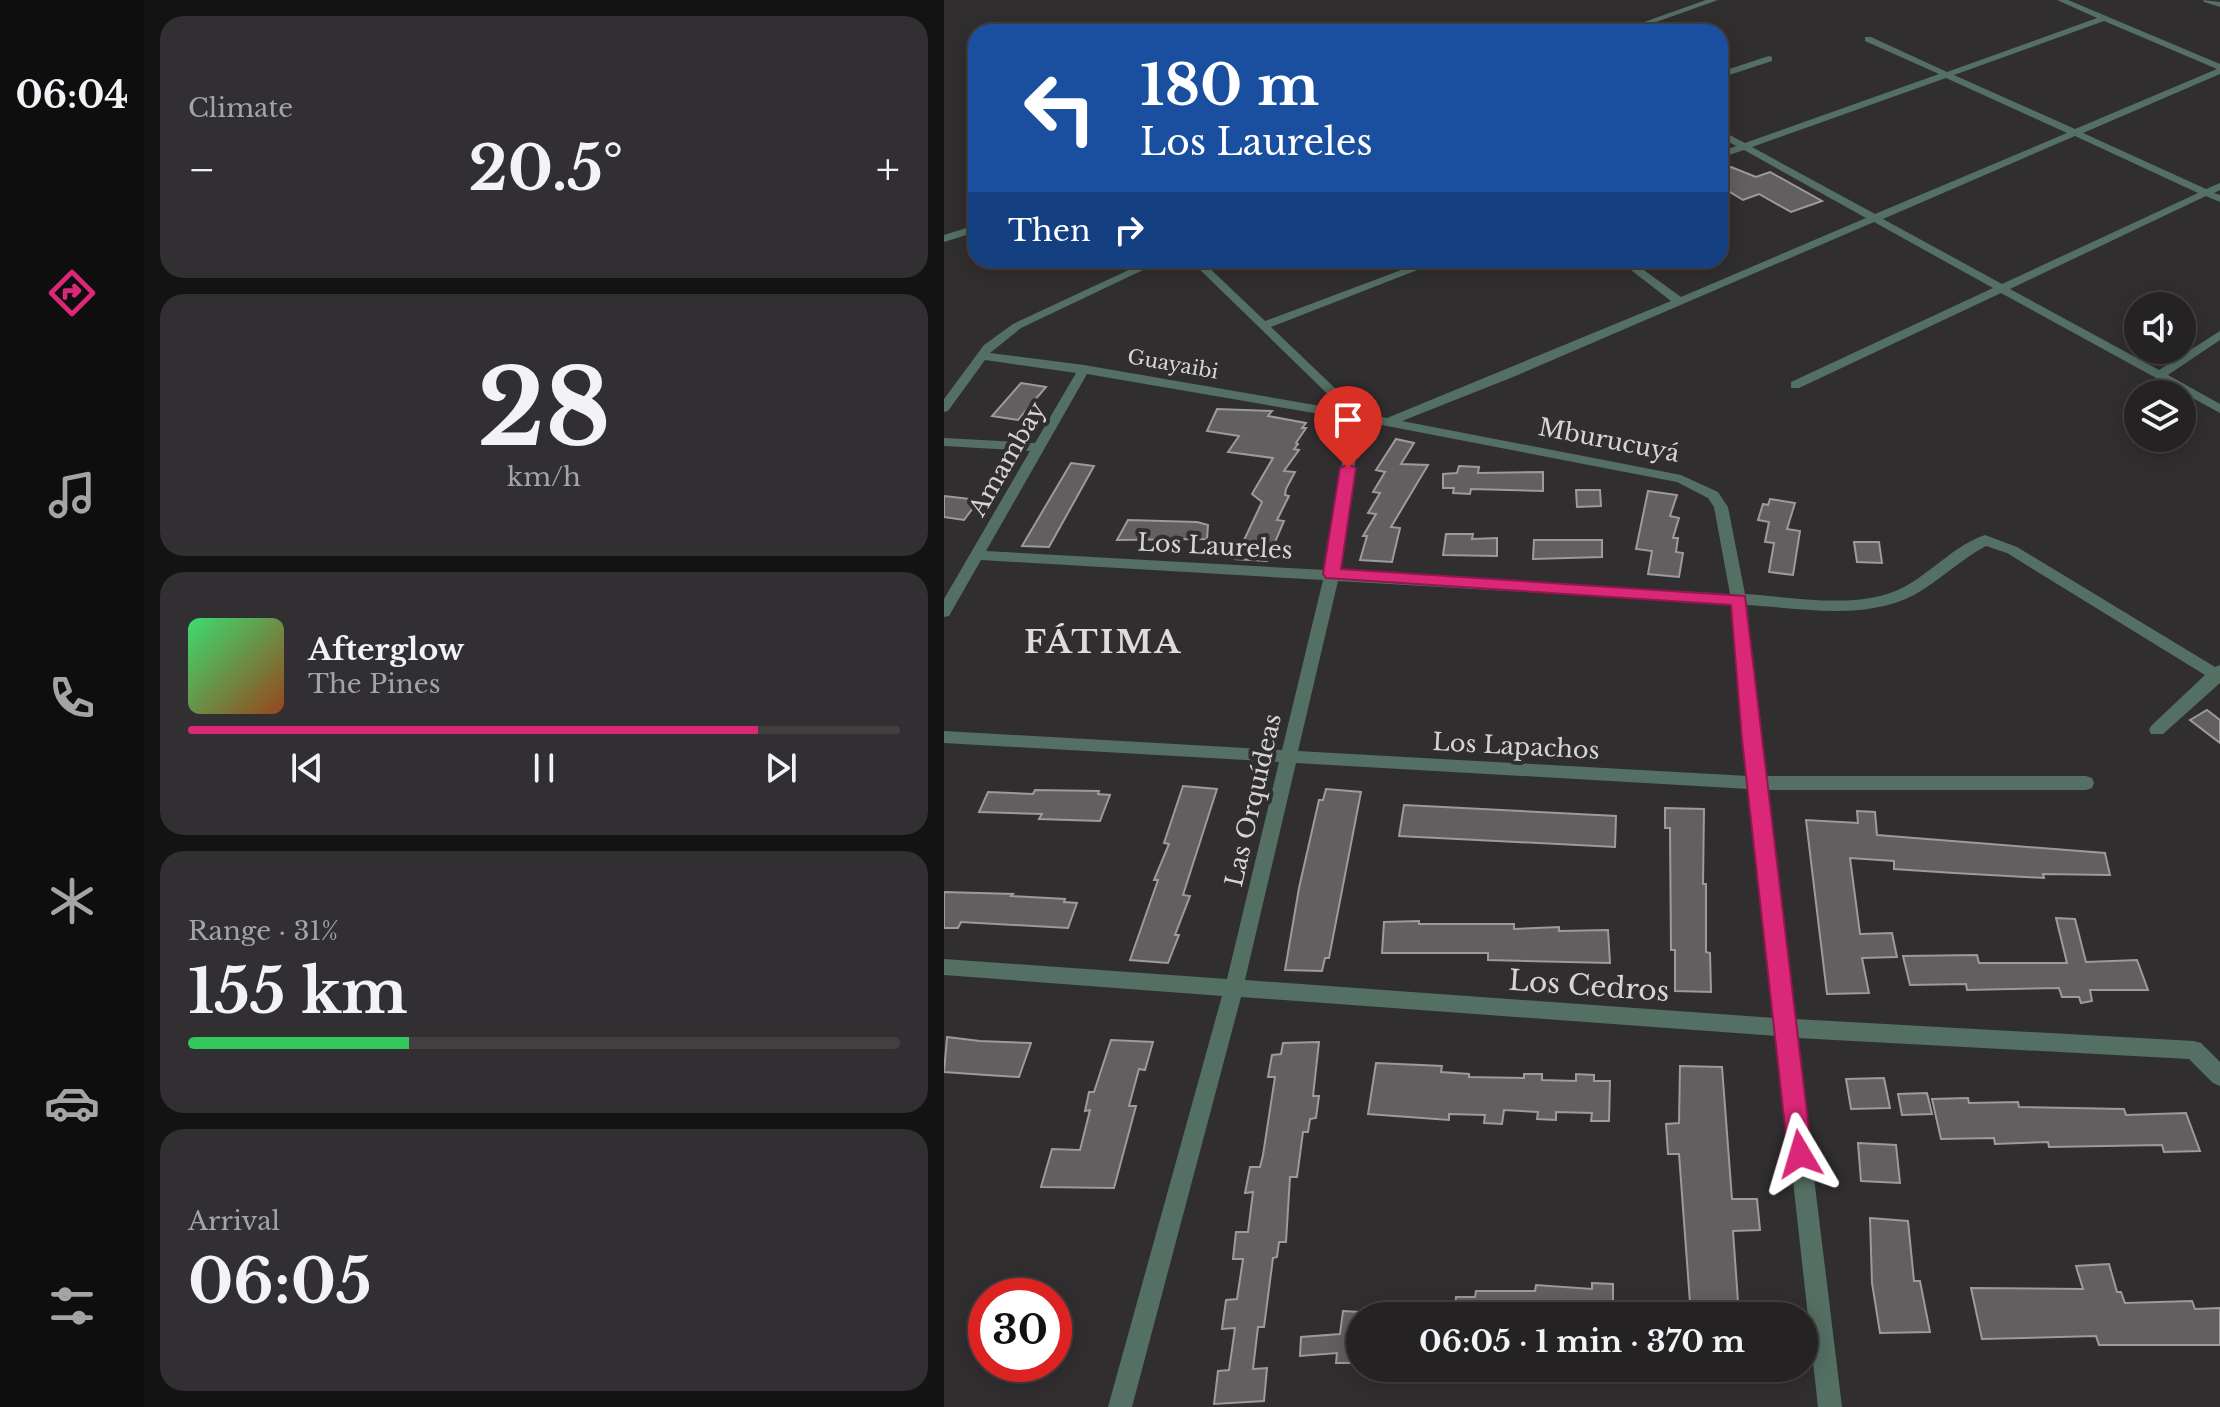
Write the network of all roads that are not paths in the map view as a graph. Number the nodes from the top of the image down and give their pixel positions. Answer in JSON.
{"nodes":[{"id":1,"x":1714,"y":0,"type":"edge"},
{"id":2,"x":2061,"y":0,"type":"edge"},
{"id":3,"x":2207,"y":0,"type":"edge"},
{"id":4,"x":2220,"y":5,"type":"edge"},
{"id":5,"x":2103,"y":19,"type":"junction"},
{"id":6,"x":1644,"y":24,"type":"edge"},
{"id":7,"x":1868,"y":39,"type":"dead end"},
{"id":8,"x":1769,"y":59,"type":"dead end"},
{"id":9,"x":2220,"y":69,"type":"edge"},
{"id":10,"x":1728,"y":72,"type":"edge"},
{"id":11,"x":1946,"y":75,"type":"junction"},
{"id":12,"x":2071,"y":133,"type":"junction"},
{"id":13,"x":1728,"y":137,"type":"edge"},
{"id":14,"x":1744,"y":146,"type":"junction"},
{"id":15,"x":1728,"y":152,"type":"edge"},
{"id":16,"x":2220,"y":186,"type":"edge"},
{"id":17,"x":2205,"y":193,"type":"junction"},
{"id":18,"x":2220,"y":199,"type":"edge"},
{"id":19,"x":1874,"y":218,"type":"junction"},
{"id":20,"x":968,"y":231,"type":"edge"},
{"id":21,"x":944,"y":239,"type":"edge"},
{"id":22,"x":1142,"y":268,"type":"edge"},
{"id":23,"x":1204,"y":268,"type":"edge"},
{"id":24,"x":1417,"y":268,"type":"edge"},
{"id":25,"x":1634,"y":268,"type":"edge"},
{"id":26,"x":2000,"y":288,"type":"junction"},
{"id":27,"x":1679,"y":301,"type":"junction"},
{"id":28,"x":1265,"y":325,"type":"junction"},
{"id":29,"x":2220,"y":335,"type":"edge"},
{"id":30,"x":983,"y":356,"type":"junction"},
{"id":31,"x":1084,"y":369,"type":"junction"},
{"id":32,"x":2158,"y":376,"type":"junction"},
{"id":33,"x":1795,"y":385,"type":"dead end"},
{"id":34,"x":944,"y":408,"type":"edge"},
{"id":35,"x":2220,"y":409,"type":"edge"},
{"id":36,"x":1356,"y":415,"type":"junction"},
{"id":37,"x":1389,"y":421,"type":"junction"},
{"id":38,"x":944,"y":442,"type":"edge"},
{"id":39,"x":1039,"y":447,"type":"junction"},
{"id":40,"x":977,"y":555,"type":"junction"},
{"id":41,"x":1332,"y":574,"type":"junction"},
{"id":42,"x":1739,"y":600,"type":"junction"},
{"id":43,"x":944,"y":612,"type":"edge"},
{"id":44,"x":2218,"y":674,"type":"edge"},
{"id":45,"x":2157,"y":730,"type":"dead end"},
{"id":46,"x":944,"y":737,"type":"edge"},
{"id":47,"x":1287,"y":758,"type":"junction"},
{"id":48,"x":1757,"y":783,"type":"junction"},
{"id":49,"x":2086,"y":783,"type":"dead end"},
{"id":50,"x":944,"y":967,"type":"edge"},
{"id":51,"x":1234,"y":988,"type":"junction"},
{"id":52,"x":1786,"y":1028,"type":"junction"},
{"id":53,"x":2220,"y":1076,"type":"edge"},
{"id":54,"x":1120,"y":1407,"type":"edge"},
{"id":55,"x":1830,"y":1407,"type":"edge"}],
"edges":[{"from":1,"to":6,"type":"street"},
{"from":2,"to":5,"type":"street"},
{"from":3,"to":4,"type":"street"},
{"from":5,"to":9,"type":"street"},
{"from":5,"to":11,"type":"street"},
{"from":7,"to":11,"type":"street"},
{"from":8,"to":10,"type":"street"},
{"from":9,"to":12,"type":"street"},
{"from":11,"to":12,"type":"street"},
{"from":11,"to":14,"type":"street"},
{"from":12,"to":17,"type":"street"},
{"from":12,"to":19,"type":"street"},
{"from":13,"to":14,"type":"street"},
{"from":14,"to":15,"type":"street"},
{"from":14,"to":19,"type":"street"},
{"from":16,"to":17,"type":"street"},
{"from":17,"to":18,"type":"street"},
{"from":17,"to":26,"type":"street"},
{"from":19,"to":26,"type":"street"},
{"from":19,"to":27,"type":"street"},
{"from":20,"to":21,"type":"street"},
{"from":22,"to":30,"type":"street"},
{"from":23,"to":28,"type":"street"},
{"from":24,"to":28,"type":"street"},
{"from":25,"to":27,"type":"street"},
{"from":26,"to":32,"type":"street"},
{"from":26,"to":33,"type":"street"},
{"from":27,"to":37,"type":"street"},
{"from":28,"to":36,"type":"street"},
{"from":29,"to":32,"type":"street"},
{"from":30,"to":31,"type":"street","name":"Guayaibi"},
{"from":30,"to":34,"type":"street"},
{"from":31,"to":36,"type":"street","name":"Guayaibi"},
{"from":31,"to":39,"type":"street","name":"Amambay"},
{"from":32,"to":35,"type":"street"},
{"from":36,"to":37,"type":"street","name":"Guayaibi"},
{"from":36,"to":41,"type":"street","name":"Las Orquídeas"},
{"from":37,"to":42,"type":"street","name":"Mburucuyá"},
{"from":38,"to":39,"type":"street"},
{"from":39,"to":40,"type":"street","name":"Amambay"},
{"from":40,"to":41,"type":"street","name":"Los Laureles"},
{"from":40,"to":43,"type":"street","name":"Amambay"},
{"from":41,"to":42,"type":"street","name":"Los Laureles"},
{"from":41,"to":47,"type":"street","name":"Las Orquídeas"},
{"from":42,"to":44,"type":"street","name":"Los Laureles"},
{"from":42,"to":48,"type":"street","name":"Mburucuyá"},
{"from":44,"to":45,"type":"street"},
{"from":46,"to":47,"type":"street","name":"Los Lapachos"},
{"from":47,"to":48,"type":"street","name":"Los Lapachos"},
{"from":47,"to":51,"type":"street","name":"Las Orquídeas"},
{"from":48,"to":49,"type":"street","name":"Los Lapachos"},
{"from":48,"to":52,"type":"street","name":"Mburucuyá"},
{"from":50,"to":51,"type":"street","name":"Los Cedros"},
{"from":51,"to":52,"type":"street","name":"Los Cedros"},
{"from":51,"to":54,"type":"street","name":"Las Orquídeas"},
{"from":52,"to":53,"type":"street","name":"Los Cedros"},
{"from":52,"to":55,"type":"street","name":"Mburucuyá"}]}
